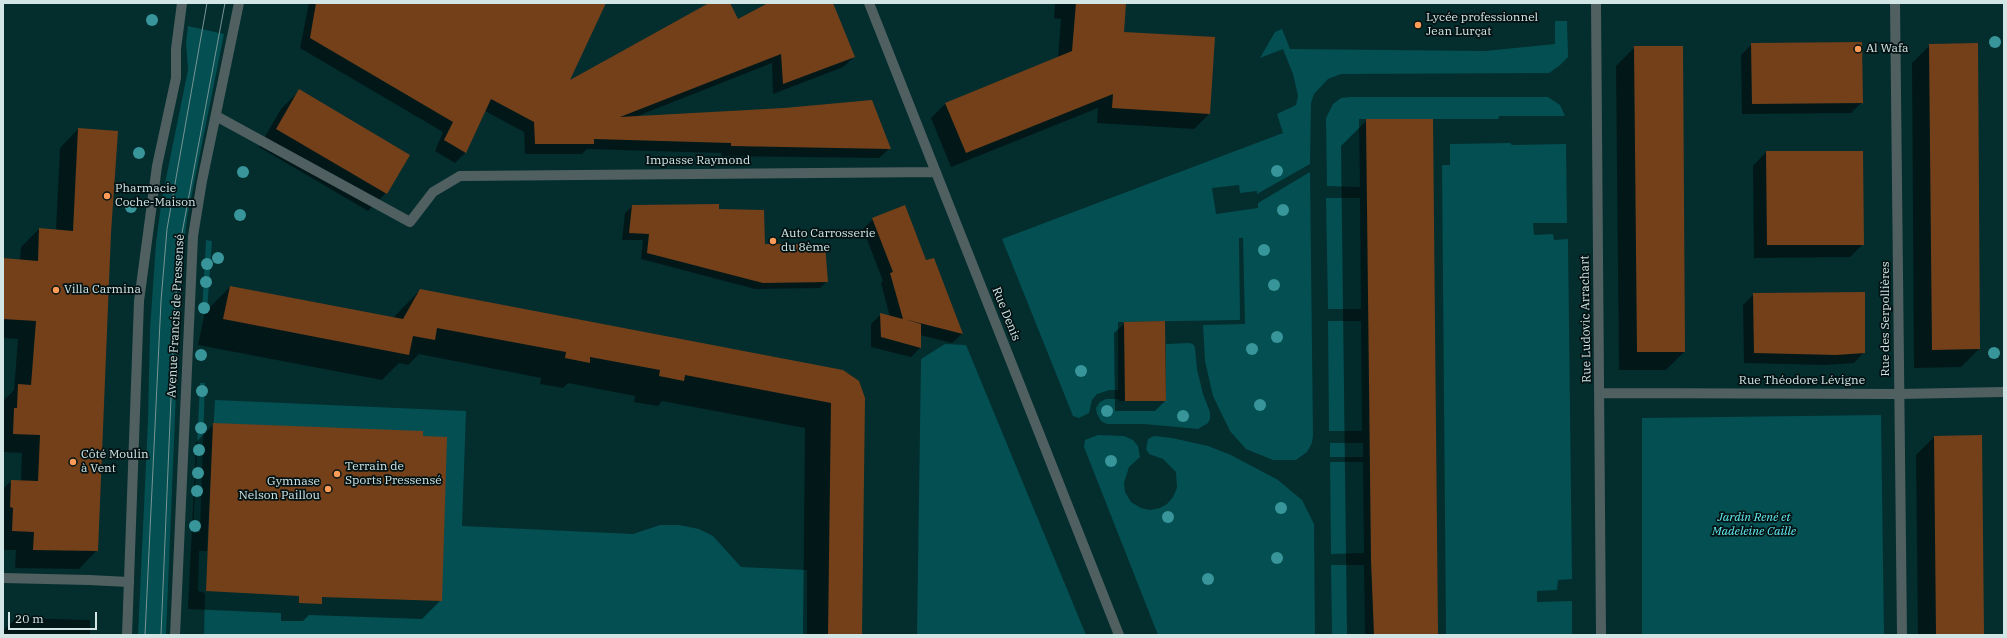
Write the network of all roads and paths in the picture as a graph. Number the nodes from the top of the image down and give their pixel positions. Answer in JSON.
{"nodes":[{"id":1,"x":182,"y":3,"type":"edge"},
{"id":2,"x":239,"y":3,"type":"edge"},
{"id":3,"x":869,"y":3,"type":"edge"},
{"id":4,"x":1596,"y":3,"type":"edge"},
{"id":5,"x":1895,"y":3,"type":"edge"},
{"id":6,"x":216,"y":116,"type":"junction"},
{"id":7,"x":936,"y":172,"type":"junction"},
{"id":8,"x":2004,"y":392,"type":"edge"},
{"id":9,"x":1600,"y":393,"type":"junction"},
{"id":10,"x":1899,"y":394,"type":"junction"},
{"id":11,"x":3,"y":578,"type":"edge"},
{"id":12,"x":129,"y":582,"type":"junction"},
{"id":13,"x":127,"y":635,"type":"edge"},
{"id":14,"x":175,"y":635,"type":"edge"},
{"id":15,"x":1119,"y":635,"type":"edge"},
{"id":16,"x":1600,"y":635,"type":"edge"},
{"id":17,"x":1902,"y":635,"type":"edge"}],
"edges":[{"from":1,"to":12,"type":"street"},
{"from":2,"to":6,"type":"street","name":"Avenue Francis de Pressensé"},
{"from":3,"to":7,"type":"street","name":"Rue Denis"},
{"from":4,"to":9,"type":"street","name":"Rue Ludovic Arrachart"},
{"from":5,"to":10,"type":"street","name":"Rue des Serpollières"},
{"from":6,"to":7,"type":"street","name":"Impasse Raymond"},
{"from":6,"to":14,"type":"street","name":"Avenue Francis de Pressensé"},
{"from":7,"to":15,"type":"street","name":"Rue Denis"},
{"from":8,"to":10,"type":"street","name":"Rue Théodore Lévigne"},
{"from":9,"to":10,"type":"street","name":"Rue Théodore Lévigne"},
{"from":9,"to":16,"type":"street","name":"Rue Ludovic Arrachart"},
{"from":10,"to":17,"type":"street","name":"Rue des Serpollières"},
{"from":11,"to":12,"type":"street"},
{"from":12,"to":13,"type":"street"}]}
